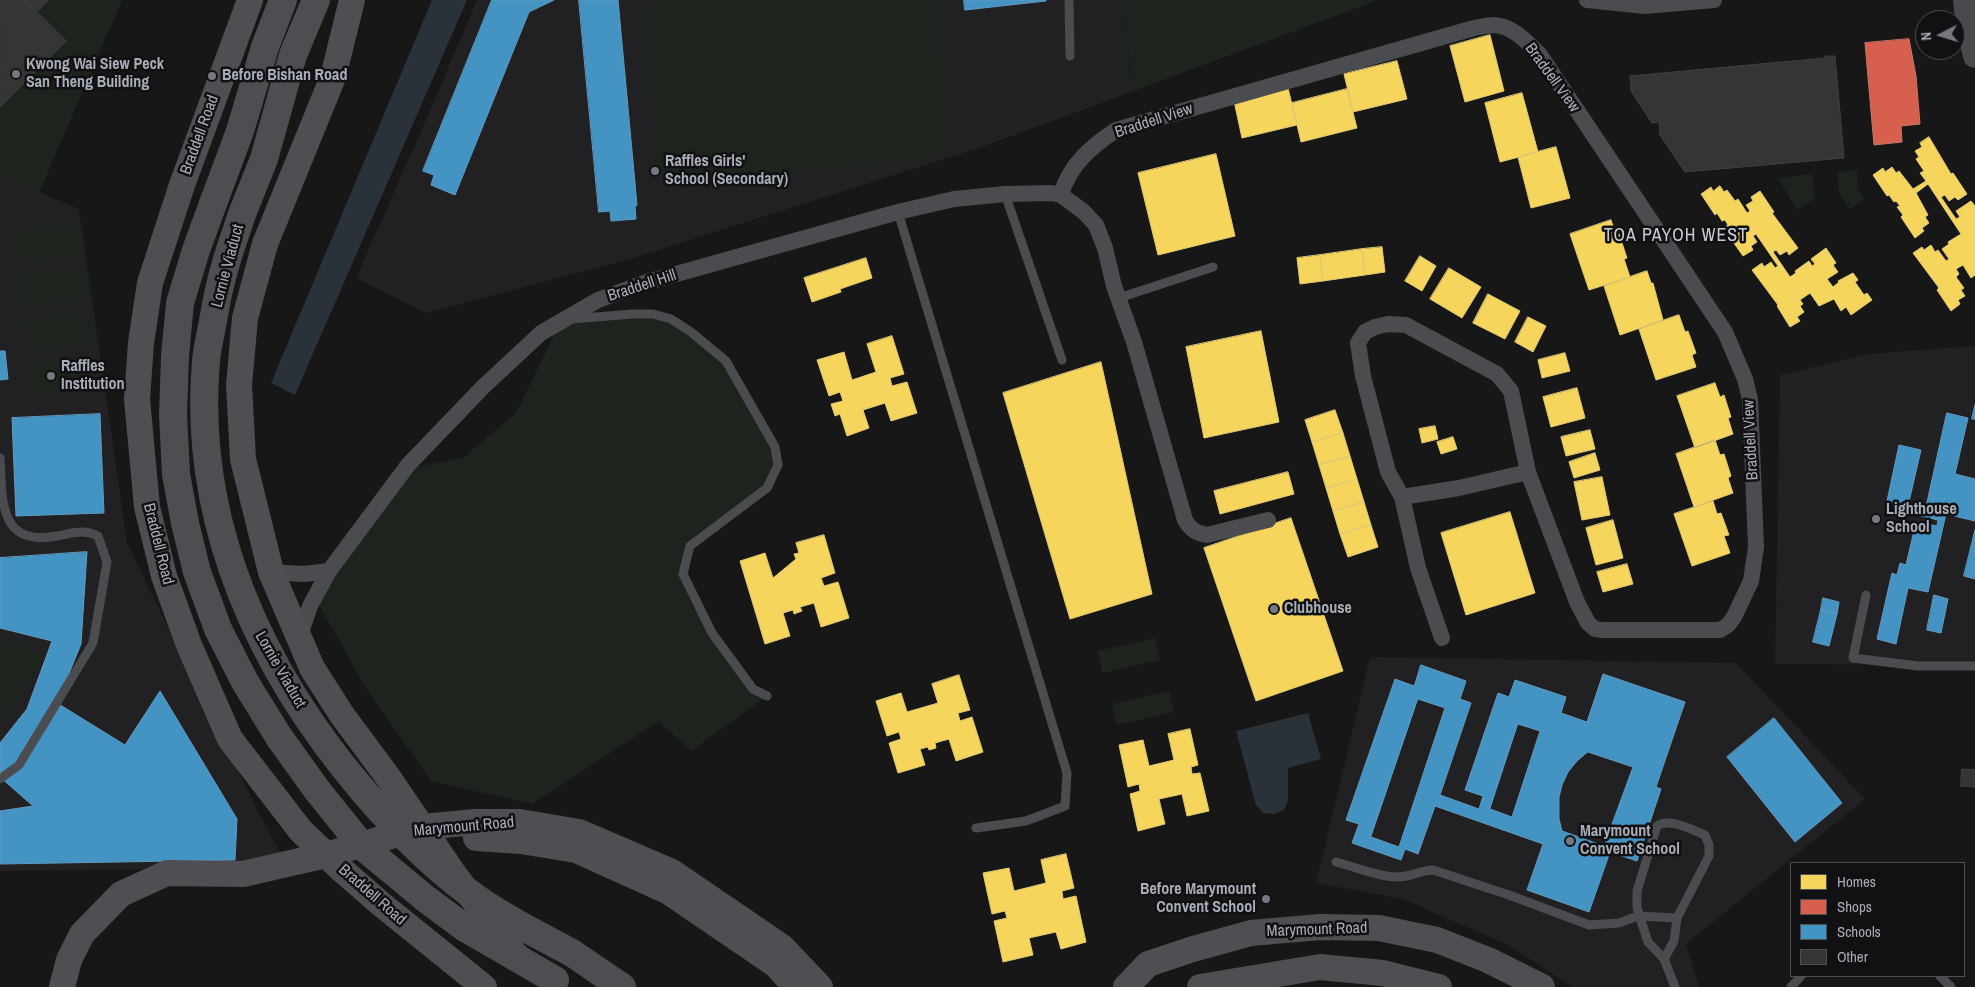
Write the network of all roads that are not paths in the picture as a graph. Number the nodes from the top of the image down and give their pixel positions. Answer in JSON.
{"nodes":[{"id":1,"x":250,"y":0,"type":"edge"},
{"id":2,"x":283,"y":0,"type":"edge"},
{"id":3,"x":316,"y":0,"type":"edge"},
{"id":4,"x":352,"y":0,"type":"edge"},
{"id":5,"x":1069,"y":0,"type":"edge"},
{"id":6,"x":1588,"y":0,"type":"edge"},
{"id":7,"x":1714,"y":0,"type":"edge"},
{"id":8,"x":1950,"y":0,"type":"edge"},
{"id":9,"x":1965,"y":0,"type":"edge"},
{"id":10,"x":1616,"y":2,"type":"edge"},
{"id":11,"x":1968,"y":26,"type":"junction"},
{"id":12,"x":1070,"y":56,"type":"dead end"},
{"id":13,"x":1975,"y":56,"type":"edge"},
{"id":14,"x":1005,"y":194,"type":"junction"},
{"id":15,"x":1060,"y":195,"type":"junction"},
{"id":16,"x":898,"y":212,"type":"junction"},
{"id":17,"x":1212,"y":267,"type":"dead end"},
{"id":18,"x":1118,"y":298,"type":"junction"},
{"id":19,"x":561,"y":320,"type":"junction"},
{"id":20,"x":1062,"y":360,"type":"dead end"},
{"id":21,"x":0,"y":458,"type":"edge"},
{"id":22,"x":1528,"y":472,"type":"junction"},
{"id":23,"x":1402,"y":497,"type":"junction"},
{"id":24,"x":1268,"y":520,"type":"dead end"},
{"id":25,"x":328,"y":571,"type":"junction"},
{"id":26,"x":271,"y":572,"type":"junction"},
{"id":27,"x":1866,"y":595,"type":"dead end"},
{"id":28,"x":299,"y":638,"type":"junction"},
{"id":29,"x":1442,"y":638,"type":"dead end"},
{"id":30,"x":1975,"y":666,"type":"edge"},
{"id":31,"x":767,"y":696,"type":"dead end"},
{"id":32,"x":0,"y":779,"type":"edge"},
{"id":33,"x":976,"y":828,"type":"dead end"},
{"id":34,"x":427,"y":834,"type":"junction"},
{"id":35,"x":1336,"y":862,"type":"dead end"},
{"id":36,"x":334,"y":863,"type":"junction"},
{"id":37,"x":1638,"y":916,"type":"junction"},
{"id":38,"x":1677,"y":918,"type":"junction"},
{"id":39,"x":1664,"y":959,"type":"junction"},
{"id":40,"x":1800,"y":977,"type":"edge"},
{"id":41,"x":1941,"y":977,"type":"edge"},
{"id":42,"x":62,"y":987,"type":"edge"},
{"id":43,"x":81,"y":987,"type":"edge"},
{"id":44,"x":484,"y":987,"type":"edge"},
{"id":45,"x":542,"y":987,"type":"edge"},
{"id":46,"x":564,"y":987,"type":"edge"},
{"id":47,"x":622,"y":987,"type":"edge"},
{"id":48,"x":795,"y":987,"type":"edge"},
{"id":49,"x":820,"y":987,"type":"edge"},
{"id":50,"x":1126,"y":987,"type":"edge"},
{"id":51,"x":1200,"y":987,"type":"edge"},
{"id":52,"x":1438,"y":987,"type":"edge"},
{"id":53,"x":1542,"y":987,"type":"edge"},
{"id":54,"x":1675,"y":987,"type":"edge"},
{"id":55,"x":1791,"y":987,"type":"edge"},
{"id":56,"x":1951,"y":987,"type":"edge"}],
"edges":[{"from":1,"to":36,"type":"main road","name":"Braddell Road"},
{"from":2,"to":46,"type":"highway","name":"Lornie Viaduct","bridge":true},
{"from":3,"to":47,"type":"highway","name":"Lornie Viaduct","bridge":true},
{"from":4,"to":26,"type":"main road"},
{"from":5,"to":12,"type":"lane"},
{"from":6,"to":10,"type":"street"},
{"from":7,"to":10,"type":"street"},
{"from":8,"to":11,"type":"street"},
{"from":9,"to":11,"type":"main road"},
{"from":11,"to":13,"type":"main road"},
{"from":14,"to":15,"type":"street","name":"Braddell Hill"},
{"from":14,"to":16,"type":"street","name":"Braddell Hill"},
{"from":14,"to":20,"type":"lane"},
{"from":15,"to":18,"type":"street"},
{"from":15,"to":22,"type":"street","name":"Braddell View"},
{"from":16,"to":19,"type":"street","name":"Braddell Hill"},
{"from":16,"to":33,"type":"lane"},
{"from":17,"to":18,"type":"lane"},
{"from":18,"to":24,"type":"street"},
{"from":19,"to":25,"type":"street","name":"Braddell Hill"},
{"from":19,"to":31,"type":"lane"},
{"from":21,"to":32,"type":"lane"},
{"from":22,"to":23,"type":"street"},
{"from":22,"to":23,"type":"street","name":"Braddell View"},
{"from":23,"to":29,"type":"street"},
{"from":25,"to":26,"type":"street"},
{"from":25,"to":28,"type":"street","name":"Braddell Hill"},
{"from":26,"to":28,"type":"main road"},
{"from":27,"to":30,"type":"lane"},
{"from":28,"to":34,"type":"main road"},
{"from":34,"to":36,"type":"main road","name":"Marymount Road"},
{"from":34,"to":45,"type":"main road"},
{"from":34,"to":48,"type":"main road","name":"Marymount Road"},
{"from":34,"to":49,"type":"main road","name":"Marymount Road"},
{"from":35,"to":37,"type":"lane"},
{"from":36,"to":42,"type":"main road","name":"Marymount Road"},
{"from":36,"to":43,"type":"main road","name":"Marymount Road"},
{"from":36,"to":44,"type":"main road","name":"Braddell Road"},
{"from":37,"to":38,"type":"lane"},
{"from":37,"to":38,"type":"lane"},
{"from":37,"to":39,"type":"lane"},
{"from":38,"to":39,"type":"lane"},
{"from":39,"to":54,"type":"lane"},
{"from":40,"to":55,"type":"lane"},
{"from":41,"to":56,"type":"lane"},
{"from":50,"to":53,"type":"main road","name":"Marymount Road"},
{"from":51,"to":52,"type":"main road"}]}
